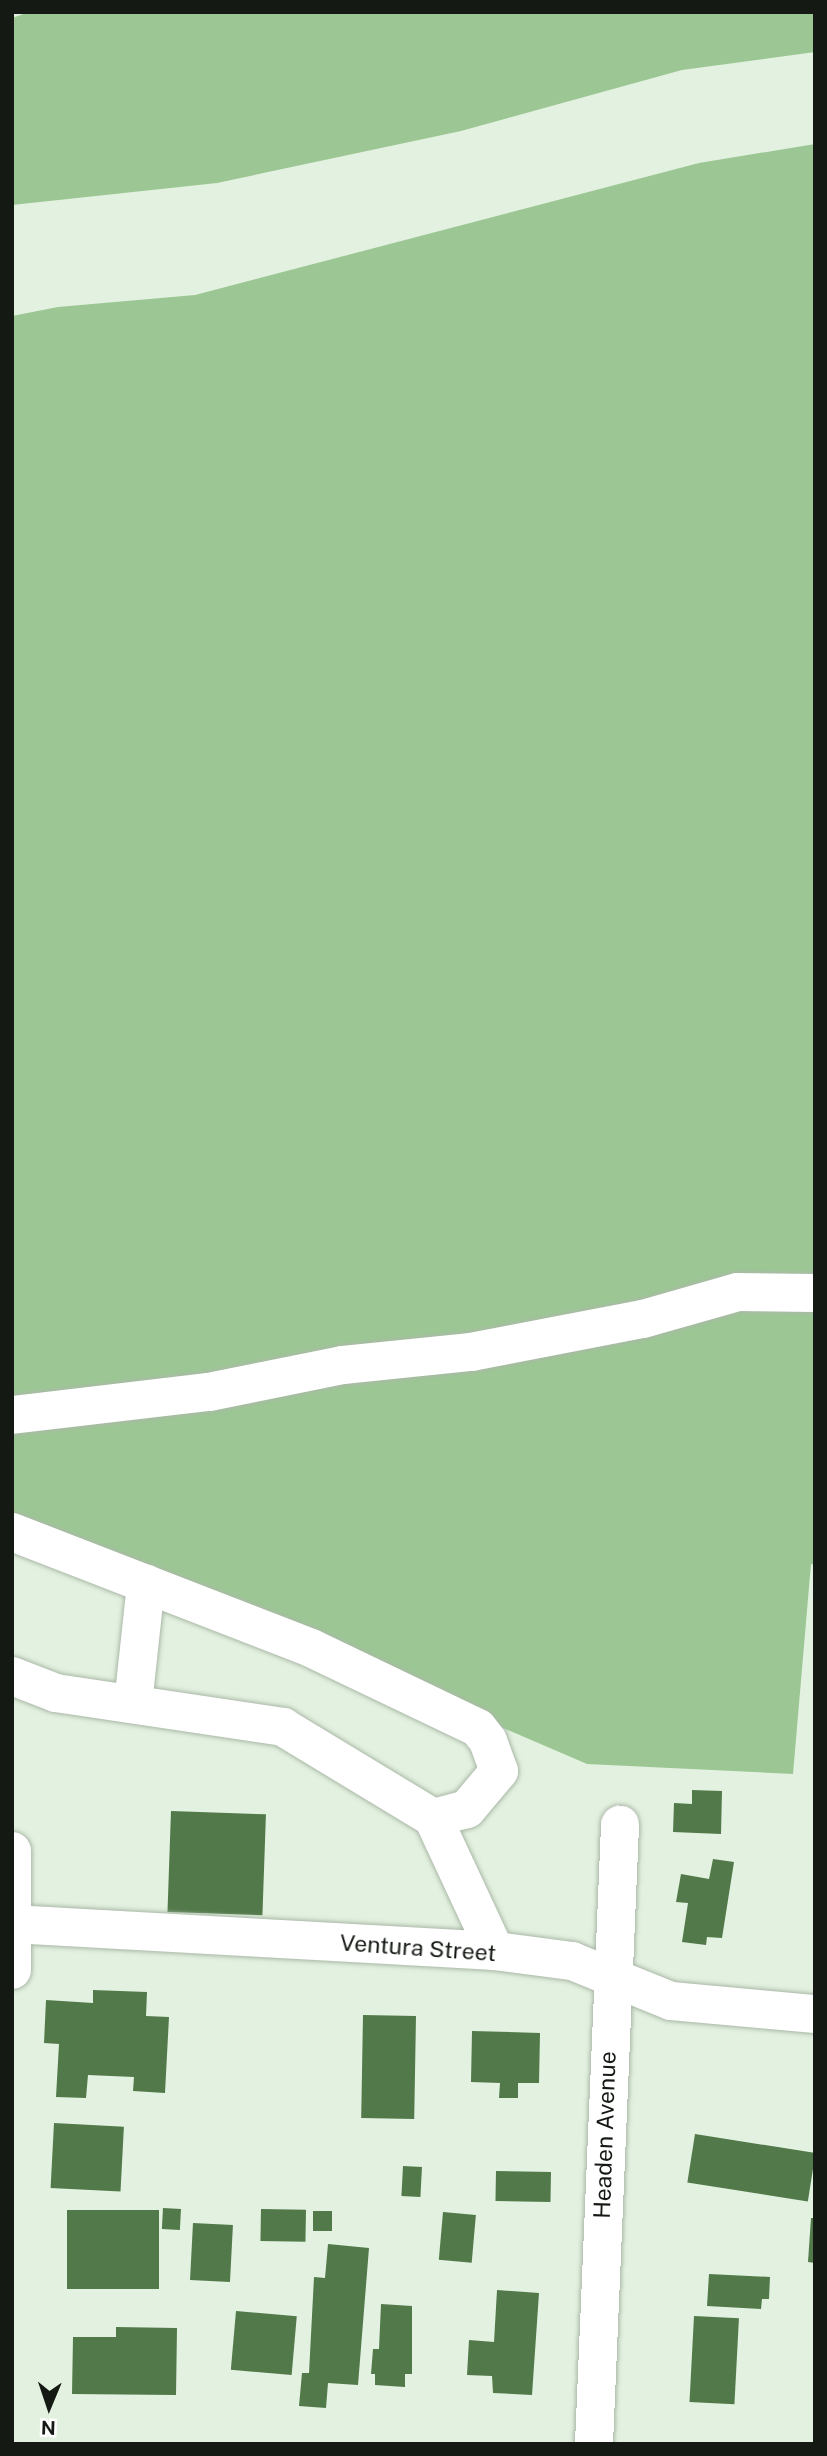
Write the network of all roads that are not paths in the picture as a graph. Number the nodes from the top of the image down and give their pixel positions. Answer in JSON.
{"nodes":[{"id":1,"x":815,"y":1293,"type":"edge"},
{"id":2,"x":12,"y":1415,"type":"edge"},
{"id":3,"x":12,"y":1532,"type":"edge"},
{"id":4,"x":146,"y":1584,"type":"junction"},
{"id":5,"x":12,"y":1676,"type":"edge"},
{"id":6,"x":133,"y":1704,"type":"junction"},
{"id":7,"x":433,"y":1818,"type":"junction"},
{"id":8,"x":620,"y":1825,"type":"dead end"},
{"id":9,"x":12,"y":1851,"type":"edge"},
{"id":10,"x":13,"y":1924,"type":"edge"},
{"id":11,"x":495,"y":1951,"type":"junction"},
{"id":12,"x":12,"y":1970,"type":"edge"},
{"id":13,"x":611,"y":1976,"type":"junction"},
{"id":14,"x":815,"y":2014,"type":"edge"},
{"id":15,"x":594,"y":2444,"type":"edge"}],
"edges":[{"from":1,"to":2,"type":"street"},
{"from":3,"to":4,"type":"street"},
{"from":4,"to":6,"type":"street"},
{"from":4,"to":7,"type":"street"},
{"from":5,"to":6,"type":"street"},
{"from":6,"to":7,"type":"street"},
{"from":7,"to":11,"type":"street"},
{"from":8,"to":13,"type":"street","name":"Headen Avenue"},
{"from":9,"to":10,"type":"street"},
{"from":10,"to":11,"type":"street","name":"Ventura Street"},
{"from":10,"to":12,"type":"street"},
{"from":11,"to":13,"type":"street","name":"Ventura Street"},
{"from":13,"to":14,"type":"street","name":"Ventura Street"},
{"from":13,"to":15,"type":"street","name":"Headen Avenue"}]}
